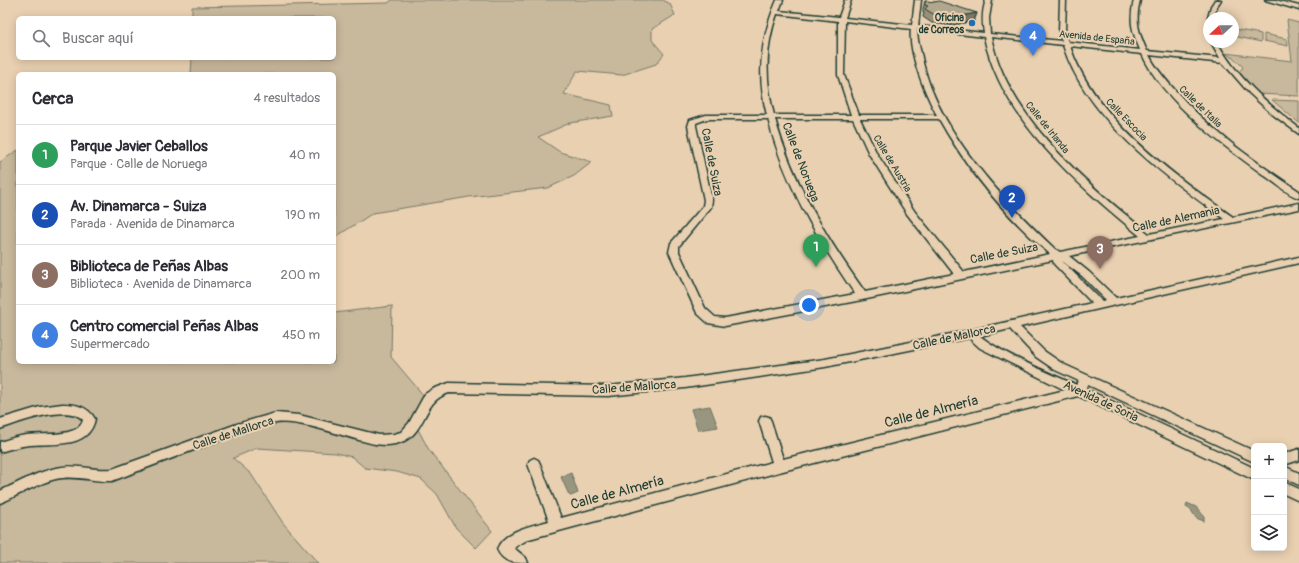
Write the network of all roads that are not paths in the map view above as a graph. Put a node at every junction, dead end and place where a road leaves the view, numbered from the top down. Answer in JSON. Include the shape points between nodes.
{"nodes":[{"id":1,"x":780,"y":0,"type":"edge"},
{"id":2,"x":848,"y":0,"type":"edge"},
{"id":3,"x":918,"y":0,"type":"edge"},
{"id":4,"x":989,"y":0,"type":"edge"},
{"id":5,"x":1063,"y":0,"type":"edge"},
{"id":6,"x":1136,"y":0,"type":"edge"},
{"id":7,"x":1218,"y":0,"type":"edge"},
{"id":8,"x":1268,"y":0,"type":"edge"},
{"id":9,"x":1299,"y":8,"type":"edge"},
{"id":10,"x":775,"y":12,"type":"junction"},
{"id":11,"x":1212,"y":12,"type":"edge"},
{"id":12,"x":842,"y":20,"type":"junction"},
{"id":13,"x":913,"y":27,"type":"junction"},
{"id":14,"x":987,"y":35,"type":"junction"},
{"id":15,"x":1064,"y":44,"type":"junction"},
{"id":16,"x":1217,"y":48,"type":"edge"},
{"id":17,"x":1144,"y":52,"type":"junction"},
{"id":18,"x":1225,"y":61,"type":"junction"},
{"id":19,"x":772,"y":116,"type":"junction"},
{"id":20,"x":855,"y":116,"type":"junction"},
{"id":21,"x":941,"y":117,"type":"junction"},
{"id":22,"x":1299,"y":132,"type":"edge"},
{"id":23,"x":1299,"y":195,"type":"edge"},
{"id":24,"x":1299,"y":206,"type":"edge"},
{"id":25,"x":1230,"y":219,"type":"junction"},
{"id":26,"x":1147,"y":237,"type":"junction"},
{"id":27,"x":1058,"y":256,"type":"junction"},
{"id":28,"x":1299,"y":260,"type":"edge"},
{"id":29,"x":961,"y":275,"type":"junction"},
{"id":30,"x":862,"y":296,"type":"junction"},
{"id":31,"x":1113,"y":301,"type":"junction"},
{"id":32,"x":1099,"y":304,"type":"junction"},
{"id":33,"x":1012,"y":325,"type":"junction"},
{"id":34,"x":971,"y":334,"type":"junction"},
{"id":35,"x":1082,"y":385,"type":"junction"},
{"id":36,"x":765,"y":421,"type":"dead end"},
{"id":37,"x":0,"y":424,"type":"edge"},
{"id":38,"x":0,"y":447,"type":"edge"},
{"id":39,"x":1299,"y":454,"type":"edge"},
{"id":40,"x":1251,"y":456,"type":"edge"},
{"id":41,"x":1287,"y":459,"type":"edge"},
{"id":42,"x":1251,"y":463,"type":"edge"},
{"id":43,"x":534,"y":464,"type":"dead end"},
{"id":44,"x":1234,"y":464,"type":"junction"},
{"id":45,"x":779,"y":466,"type":"junction"},
{"id":46,"x":1251,"y":472,"type":"edge"},
{"id":47,"x":1287,"y":473,"type":"edge"},
{"id":48,"x":1299,"y":479,"type":"edge"},
{"id":49,"x":1287,"y":489,"type":"edge"},
{"id":50,"x":1299,"y":495,"type":"edge"},
{"id":51,"x":0,"y":497,"type":"edge"},
{"id":52,"x":557,"y":524,"type":"junction"},
{"id":53,"x":521,"y":563,"type":"edge"}],
"edges":[{"from":1,"to":10,"type":"street","name":"Calle de Noruega"},
{"from":2,"to":12,"type":"street","name":"Calle de Austria"},
{"from":3,"to":13,"type":"street"},
{"from":4,"to":14,"type":"street","name":"Calle de Irlanda","via":[[986,9]]},
{"from":5,"to":15,"type":"street","name":"Calle Escocia","via":[[1060,19]]},
{"from":6,"to":17,"type":"street","name":"Calle de Italia","via":[[1135,32]]},
{"from":7,"to":11,"type":"street"},
{"from":8,"to":9,"type":"street"},
{"from":10,"to":12,"type":"street","name":"Avenida de España"},
{"from":10,"to":19,"type":"street","name":"Calle de Noruega","via":[[764,59],[764,80]]},
{"from":12,"to":13,"type":"street","name":"Avenida de España"},
{"from":12,"to":20,"type":"street","name":"Calle de Austria","via":[[841,75]]},
{"from":13,"to":14,"type":"street","name":"Avenida de España"},
{"from":13,"to":21,"type":"street","via":[[915,50],[924,84]]},
{"from":14,"to":15,"type":"street","name":"Avenida de España"},
{"from":14,"to":26,"type":"street","name":"Calle de Irlanda","via":[[1002,82],[1049,147],[1095,194]]},
{"from":15,"to":17,"type":"street","name":"Avenida de España"},
{"from":15,"to":25,"type":"street","name":"Calle Escocia","via":[[1080,78],[1103,111],[1180,182]]},
{"from":16,"to":18,"type":"street"},
{"from":17,"to":18,"type":"street","name":"Avenida de España"},
{"from":17,"to":23,"type":"street","name":"Calle de Italia","via":[[1171,92],[1209,129]]},
{"from":18,"to":22,"type":"street","via":[[1251,93]]},
{"from":19,"to":20,"type":"street","name":"Calle de Suiza"},
{"from":19,"to":30,"type":"street","name":"Calle de Noruega","via":[[778,141],[810,216],[837,262]]},
{"from":19,"to":30,"type":"street","name":"Calle de Suiza","via":[[706,117],[693,122],[708,200],[707,207],[674,245],[674,252],[701,310],[712,320],[725,322]]},
{"from":20,"to":21,"type":"street","name":"Calle de Suiza"},
{"from":20,"to":29,"type":"street","name":"Calle de Austria","via":[[873,154],[911,214]]},
{"from":21,"to":27,"type":"street","via":[[991,187]]},
{"from":24,"to":25,"type":"street","name":"Calle de Alemania"},
{"from":25,"to":26,"type":"street","name":"Calle de Alemania"},
{"from":26,"to":27,"type":"street","name":"Calle de Alemania"},
{"from":27,"to":29,"type":"street","name":"Calle de Suiza"},
{"from":27,"to":31,"type":"street","via":[[1068,260]]},
{"from":27,"to":32,"type":"street","via":[[1057,262]]},
{"from":28,"to":31,"type":"street","name":"Calle de Mallorca"},
{"from":29,"to":30,"type":"street","name":"Calle de Suiza"},
{"from":31,"to":32,"type":"street","name":"Calle de Mallorca"},
{"from":32,"to":33,"type":"street","name":"Calle de Mallorca"},
{"from":33,"to":34,"type":"street","name":"Calle de Mallorca"},
{"from":33,"to":35,"type":"street","name":"Avenida de Soria","via":[[1044,358]]},
{"from":34,"to":35,"type":"street","name":"Avenida de Soria","via":[[984,345]]},
{"from":34,"to":51,"type":"street","name":"Calle de Mallorca","via":[[825,363],[644,388],[608,391],[449,388],[427,400],[415,426],[409,434],[399,439],[379,440],[299,420],[276,418],[237,429],[112,475],[63,472]]},
{"from":35,"to":40,"type":"street","name":"Avenida de Soria"},
{"from":35,"to":44,"type":"street","name":"Avenida de Soria"},
{"from":35,"to":45,"type":"street","name":"Calle de Almería"},
{"from":36,"to":45,"type":"street"},
{"from":37,"to":38,"type":"street","via":[[61,409],[82,411],[90,422],[86,429],[73,436]]},
{"from":39,"to":41,"type":"street"},
{"from":42,"to":44,"type":"street","name":"Avenida de Soria"},
{"from":43,"to":52,"type":"street"},
{"from":44,"to":46,"type":"street","name":"Avenida de Soria"},
{"from":45,"to":52,"type":"street","name":"Calle de Almería"},
{"from":47,"to":48,"type":"street"},
{"from":49,"to":50,"type":"street"},
{"from":52,"to":53,"type":"street","name":"Calle de Almería","via":[[513,540],[504,549]]}]}
